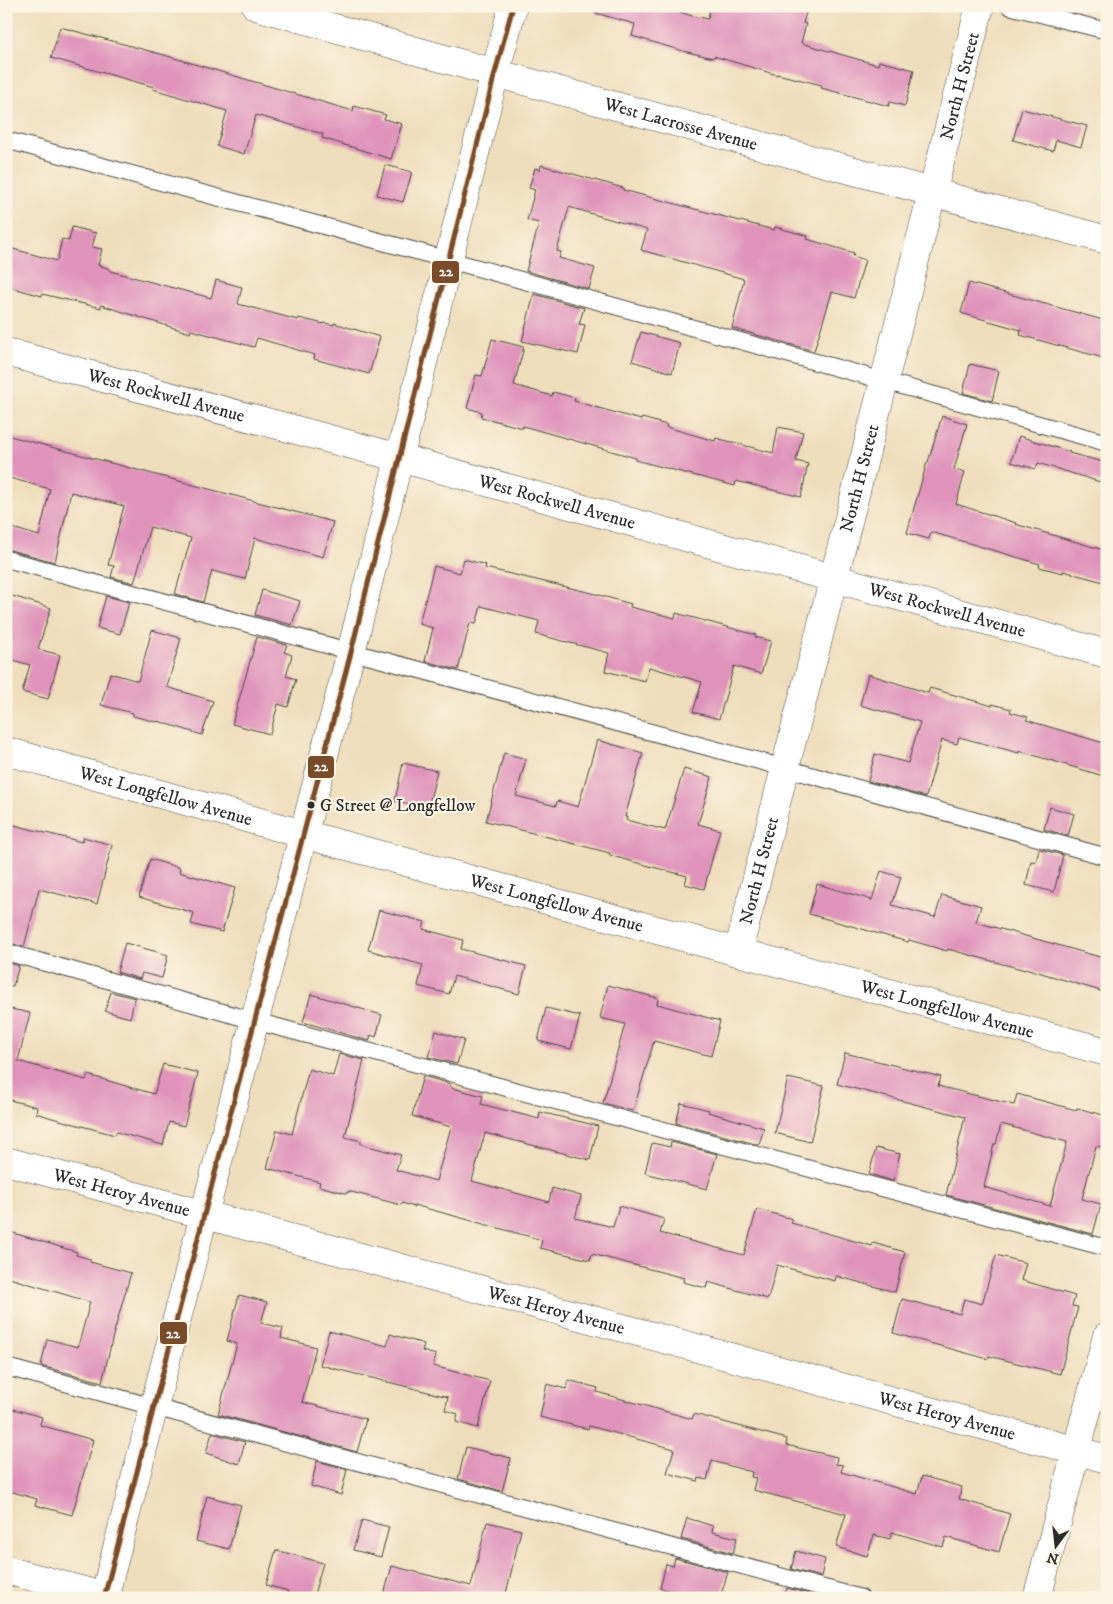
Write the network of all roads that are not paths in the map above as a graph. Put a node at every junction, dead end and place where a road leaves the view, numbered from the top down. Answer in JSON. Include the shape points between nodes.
{"nodes":[{"id":1,"x":256,"y":6,"type":"edge"},
{"id":2,"x":513,"y":6,"type":"edge"},
{"id":3,"x":980,"y":6,"type":"edge"},
{"id":4,"x":1009,"y":6,"type":"edge"},
{"id":5,"x":1107,"y":31,"type":"edge"},
{"id":6,"x":495,"y":73,"type":"junction"},
{"id":7,"x":6,"y":140,"type":"edge"},
{"id":8,"x":933,"y":193,"type":"junction"},
{"id":9,"x":1107,"y":240,"type":"edge"},
{"id":10,"x":449,"y":260,"type":"junction"},
{"id":11,"x":6,"y":352,"type":"edge"},
{"id":12,"x":885,"y":382,"type":"junction"},
{"id":13,"x":1107,"y":443,"type":"edge"},
{"id":14,"x":400,"y":458,"type":"junction"},
{"id":15,"x":6,"y":559,"type":"edge"},
{"id":16,"x":835,"y":578,"type":"junction"},
{"id":17,"x":351,"y":652,"type":"junction"},
{"id":18,"x":1107,"y":654,"type":"edge"},
{"id":19,"x":6,"y":751,"type":"edge"},
{"id":20,"x":785,"y":768,"type":"junction"},
{"id":21,"x":303,"y":834,"type":"junction"},
{"id":22,"x":1107,"y":857,"type":"edge"},
{"id":23,"x":6,"y":952,"type":"edge"},
{"id":24,"x":738,"y":952,"type":"junction"},
{"id":25,"x":255,"y":1021,"type":"junction"},
{"id":26,"x":1107,"y":1052,"type":"edge"},
{"id":27,"x":6,"y":1161,"type":"edge"},
{"id":28,"x":204,"y":1215,"type":"junction"},
{"id":29,"x":1107,"y":1248,"type":"edge"},
{"id":30,"x":1107,"y":1336,"type":"edge"},
{"id":31,"x":6,"y":1367,"type":"edge"},
{"id":32,"x":154,"y":1407,"type":"junction"},
{"id":33,"x":1077,"y":1450,"type":"junction"},
{"id":34,"x":1107,"y":1458,"type":"edge"},
{"id":35,"x":6,"y":1570,"type":"edge"},
{"id":36,"x":106,"y":1597,"type":"edge"},
{"id":37,"x":861,"y":1598,"type":"edge"},
{"id":38,"x":1037,"y":1598,"type":"edge"}],
"edges":[{"from":1,"to":6,"type":"street","name":"West Lacrosse Avenue"},
{"from":2,"to":6,"type":"street"},
{"from":3,"to":8,"type":"street","name":"North H Street"},
{"from":4,"to":5,"type":"lane"},
{"from":6,"to":8,"type":"street","name":"West Lacrosse Avenue"},
{"from":6,"to":10,"type":"street"},
{"from":7,"to":10,"type":"lane"},
{"from":8,"to":9,"type":"street","name":"West Lacrosse Avenue"},
{"from":8,"to":12,"type":"street","name":"North H Street"},
{"from":10,"to":12,"type":"lane"},
{"from":10,"to":14,"type":"street"},
{"from":11,"to":14,"type":"street","name":"West Rockwell Avenue"},
{"from":12,"to":13,"type":"lane"},
{"from":12,"to":16,"type":"street","name":"North H Street"},
{"from":14,"to":16,"type":"street","name":"West Rockwell Avenue"},
{"from":14,"to":17,"type":"street"},
{"from":15,"to":17,"type":"lane"},
{"from":16,"to":18,"type":"street","name":"West Rockwell Avenue"},
{"from":16,"to":20,"type":"street","name":"North H Street"},
{"from":17,"to":20,"type":"lane"},
{"from":17,"to":21,"type":"street"},
{"from":19,"to":21,"type":"street","name":"West Longfellow Avenue"},
{"from":20,"to":22,"type":"lane"},
{"from":20,"to":24,"type":"street","name":"North H Street"},
{"from":21,"to":24,"type":"street","name":"West Longfellow Avenue"},
{"from":21,"to":25,"type":"street"},
{"from":23,"to":25,"type":"lane"},
{"from":24,"to":26,"type":"street","name":"West Longfellow Avenue"},
{"from":25,"to":28,"type":"street"},
{"from":25,"to":29,"type":"lane"},
{"from":27,"to":28,"type":"street","name":"West Heroy Avenue"},
{"from":28,"to":32,"type":"street"},
{"from":28,"to":33,"type":"street","name":"West Heroy Avenue"},
{"from":30,"to":33,"type":"street"},
{"from":31,"to":32,"type":"lane"},
{"from":32,"to":36,"type":"street"},
{"from":32,"to":37,"type":"lane"},
{"from":33,"to":34,"type":"street","name":"West Heroy Avenue"},
{"from":33,"to":38,"type":"street"},
{"from":35,"to":36,"type":"street"}]}
